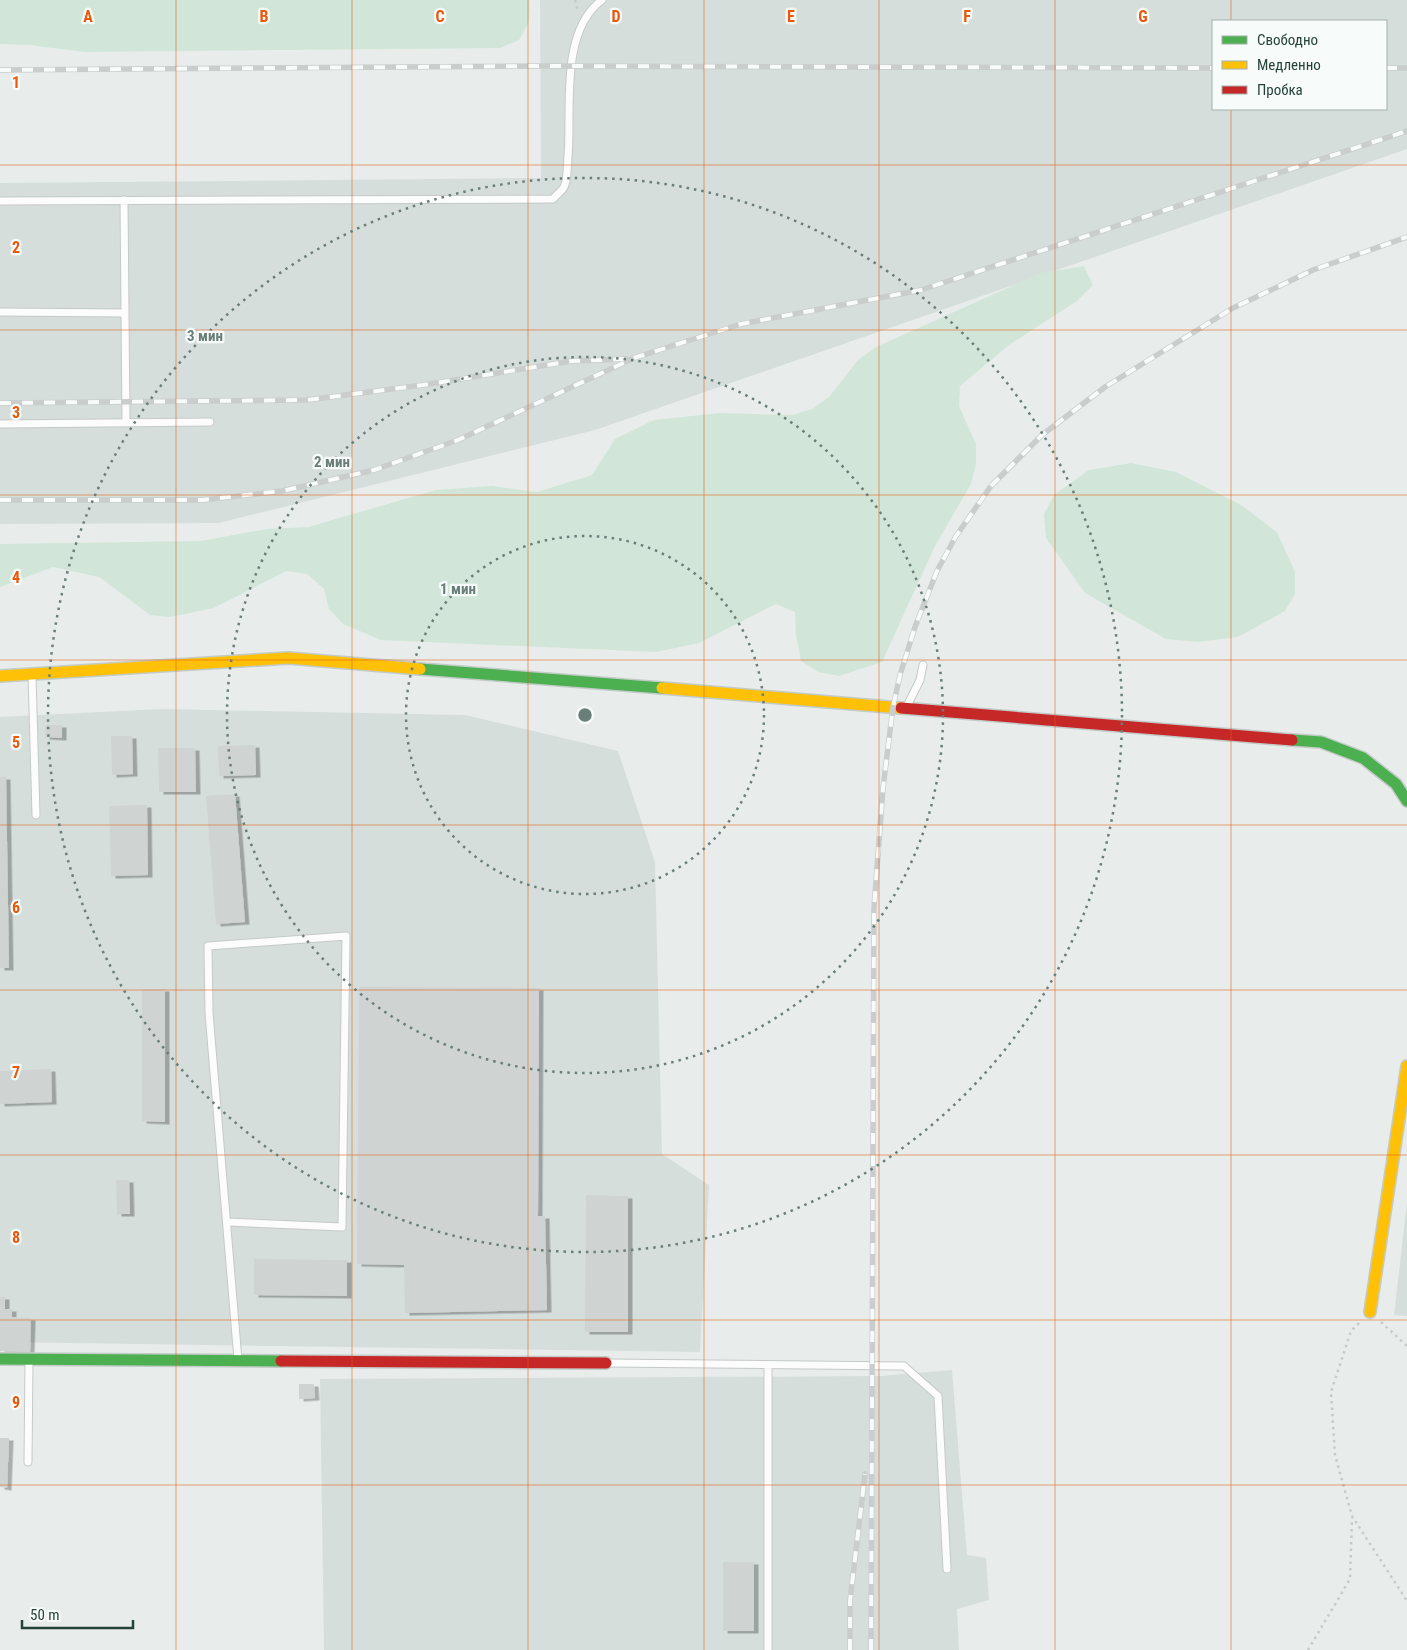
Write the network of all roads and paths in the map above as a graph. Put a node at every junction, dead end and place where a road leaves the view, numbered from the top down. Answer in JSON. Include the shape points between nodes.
{"nodes":[{"id":1,"x":602,"y":0,"type":"edge"},
{"id":2,"x":124,"y":200,"type":"junction"},
{"id":3,"x":0,"y":201,"type":"edge"},
{"id":4,"x":0,"y":312,"type":"edge"},
{"id":5,"x":125,"y":312,"type":"junction"},
{"id":6,"x":126,"y":422,"type":"junction"},
{"id":7,"x":210,"y":422,"type":"dead end"},
{"id":8,"x":0,"y":424,"type":"edge"},
{"id":9,"x":923,"y":665,"type":"dead end"},
{"id":10,"x":32,"y":674,"type":"junction"},
{"id":11,"x":0,"y":676,"type":"edge"},
{"id":12,"x":906,"y":708,"type":"junction"},
{"id":13,"x":1407,"y":801,"type":"edge"},
{"id":14,"x":36,"y":815,"type":"dead end"},
{"id":15,"x":1407,"y":1066,"type":"edge"},
{"id":16,"x":227,"y":1222,"type":"junction"},
{"id":17,"x":1370,"y":1312,"type":"junction"},
{"id":18,"x":1407,"y":1346,"type":"edge"},
{"id":19,"x":0,"y":1359,"type":"edge"},
{"id":20,"x":29,"y":1360,"type":"junction"},
{"id":21,"x":238,"y":1361,"type":"junction"},
{"id":22,"x":606,"y":1363,"type":"joint"},
{"id":23,"x":768,"y":1365,"type":"junction"},
{"id":24,"x":28,"y":1462,"type":"dead end"},
{"id":25,"x":1352,"y":1516,"type":"junction"},
{"id":26,"x":946,"y":1569,"type":"dead end"},
{"id":27,"x":1407,"y":1601,"type":"edge"},
{"id":28,"x":768,"y":1650,"type":"edge"},
{"id":29,"x":1308,"y":1650,"type":"edge"}],
"edges":[{"from":1,"to":2,"type":"lane","via":[[582,25],[570,66],[567,170],[564,188],[553,199]]},
{"from":2,"to":3,"type":"lane"},
{"from":2,"to":5,"type":"lane"},
{"from":4,"to":5,"type":"lane"},
{"from":5,"to":6,"type":"lane"},
{"from":6,"to":7,"type":"lane"},
{"from":6,"to":8,"type":"lane"},
{"from":9,"to":12,"type":"lane","via":[[920,680]]},
{"from":10,"to":11,"type":"street"},
{"from":10,"to":12,"type":"street","via":[[288,658]]},
{"from":10,"to":14,"type":"lane"},
{"from":12,"to":13,"type":"street","via":[[1322,742],[1363,758],[1396,784]]},
{"from":15,"to":17,"type":"street"},
{"from":16,"to":16,"type":"lane","via":[[209,1013],[208,946],[346,936],[342,1228]]},
{"from":16,"to":21,"type":"lane"},
{"from":17,"to":18,"type":"path"},
{"from":17,"to":25,"type":"path","via":[[1351,1331],[1331,1392],[1335,1454]]},
{"from":19,"to":20,"type":"street"},
{"from":20,"to":21,"type":"street"},
{"from":20,"to":24,"type":"lane"},
{"from":21,"to":22,"type":"street"},
{"from":22,"to":23,"type":"lane"},
{"from":23,"to":26,"type":"lane","via":[[904,1366],[938,1396]]},
{"from":23,"to":28,"type":"lane"},
{"from":25,"to":27,"type":"path"},
{"from":25,"to":29,"type":"path","via":[[1350,1579]]}]}
